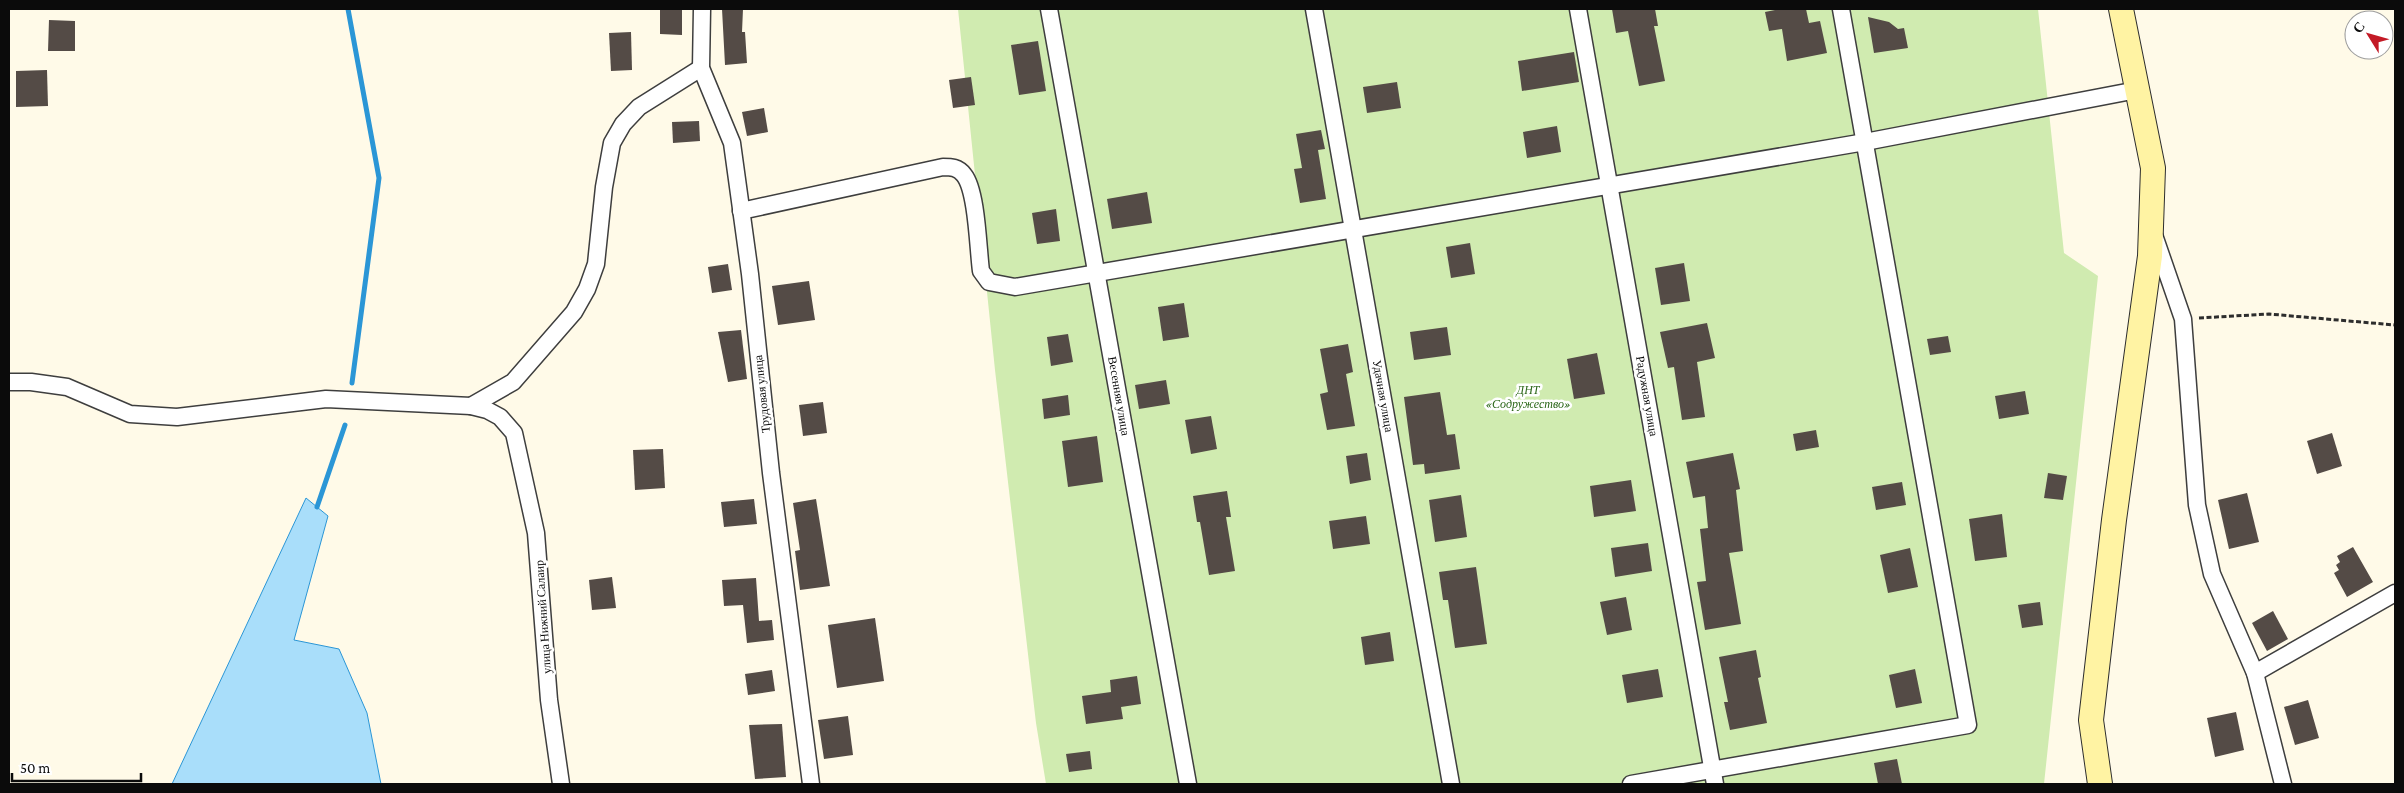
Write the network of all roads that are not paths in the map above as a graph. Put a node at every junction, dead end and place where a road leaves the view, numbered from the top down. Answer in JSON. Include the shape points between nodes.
{"nodes":[{"id":1,"x":702,"y":9,"type":"edge"},
{"id":2,"x":1049,"y":9,"type":"edge"},
{"id":3,"x":1314,"y":9,"type":"edge"},
{"id":4,"x":1578,"y":9,"type":"edge"},
{"id":5,"x":1841,"y":9,"type":"edge"},
{"id":6,"x":2121,"y":9,"type":"edge"},
{"id":7,"x":701,"y":68,"type":"junction"},
{"id":8,"x":2138,"y":90,"type":"junction"},
{"id":9,"x":1865,"y":142,"type":"junction"},
{"id":10,"x":1610,"y":186,"type":"junction"},
{"id":11,"x":741,"y":211,"type":"junction"},
{"id":12,"x":2151,"y":226,"type":"junction"},
{"id":13,"x":1354,"y":230,"type":"junction"},
{"id":14,"x":1098,"y":273,"type":"junction"},
{"id":15,"x":9,"y":382,"type":"edge"},
{"id":16,"x":471,"y":406,"type":"junction"},
{"id":17,"x":2395,"y":593,"type":"edge"},
{"id":18,"x":2254,"y":673,"type":"junction"},
{"id":19,"x":1714,"y":778,"type":"edge"},
{"id":20,"x":561,"y":784,"type":"edge"},
{"id":21,"x":811,"y":784,"type":"edge"},
{"id":22,"x":1188,"y":784,"type":"edge"},
{"id":23,"x":1452,"y":784,"type":"edge"},
{"id":24,"x":1631,"y":784,"type":"edge"},
{"id":25,"x":2100,"y":784,"type":"edge"},
{"id":26,"x":2283,"y":784,"type":"edge"}],
"edges":[{"from":1,"to":7,"type":"street","name":"Трудовая улица"},
{"from":2,"to":14,"type":"street","name":"Весенняя улица"},
{"from":3,"to":13,"type":"street","name":"Удачная улица"},
{"from":4,"to":10,"type":"street","name":"Радужная улица"},
{"from":5,"to":9,"type":"street"},
{"from":6,"to":8,"type":"street"},
{"from":7,"to":11,"type":"street","name":"Трудовая улица","via":[[732,143]]},
{"from":7,"to":16,"type":"street","via":[[639,107],[623,124],[612,143],[596,264],[587,290],[574,312],[513,382]]},
{"from":8,"to":9,"type":"street"},
{"from":8,"to":12,"type":"street","via":[[2153,168]]},
{"from":9,"to":10,"type":"street"},
{"from":9,"to":19,"type":"street","via":[[1968,725]]},
{"from":10,"to":13,"type":"street"},
{"from":10,"to":19,"type":"street","name":"Радужная улица"},
{"from":11,"to":14,"type":"street","via":[[943,167],[955,168],[964,174],[971,189],[981,271],[989,282],[1015,287]]},
{"from":11,"to":21,"type":"street","name":"Трудовая улица","via":[[770,472]]},
{"from":12,"to":18,"type":"street","via":[[2184,319],[2197,506],[2212,574]]},
{"from":12,"to":25,"type":"street","via":[[2150,256],[2091,720]]},
{"from":13,"to":14,"type":"street"},
{"from":13,"to":23,"type":"street","name":"Удачная улица"},
{"from":14,"to":22,"type":"street","name":"Весенняя улица"},
{"from":15,"to":16,"type":"street","name":"улица Нижний Салаир","via":[[67,387],[130,414],[177,417],[326,399]]},
{"from":16,"to":20,"type":"street","name":"улица Нижний Салаир","via":[[500,417],[514,433],[536,533],[549,700]]},
{"from":17,"to":18,"type":"street"},
{"from":18,"to":26,"type":"street"},
{"from":19,"to":24,"type":"street"}]}
